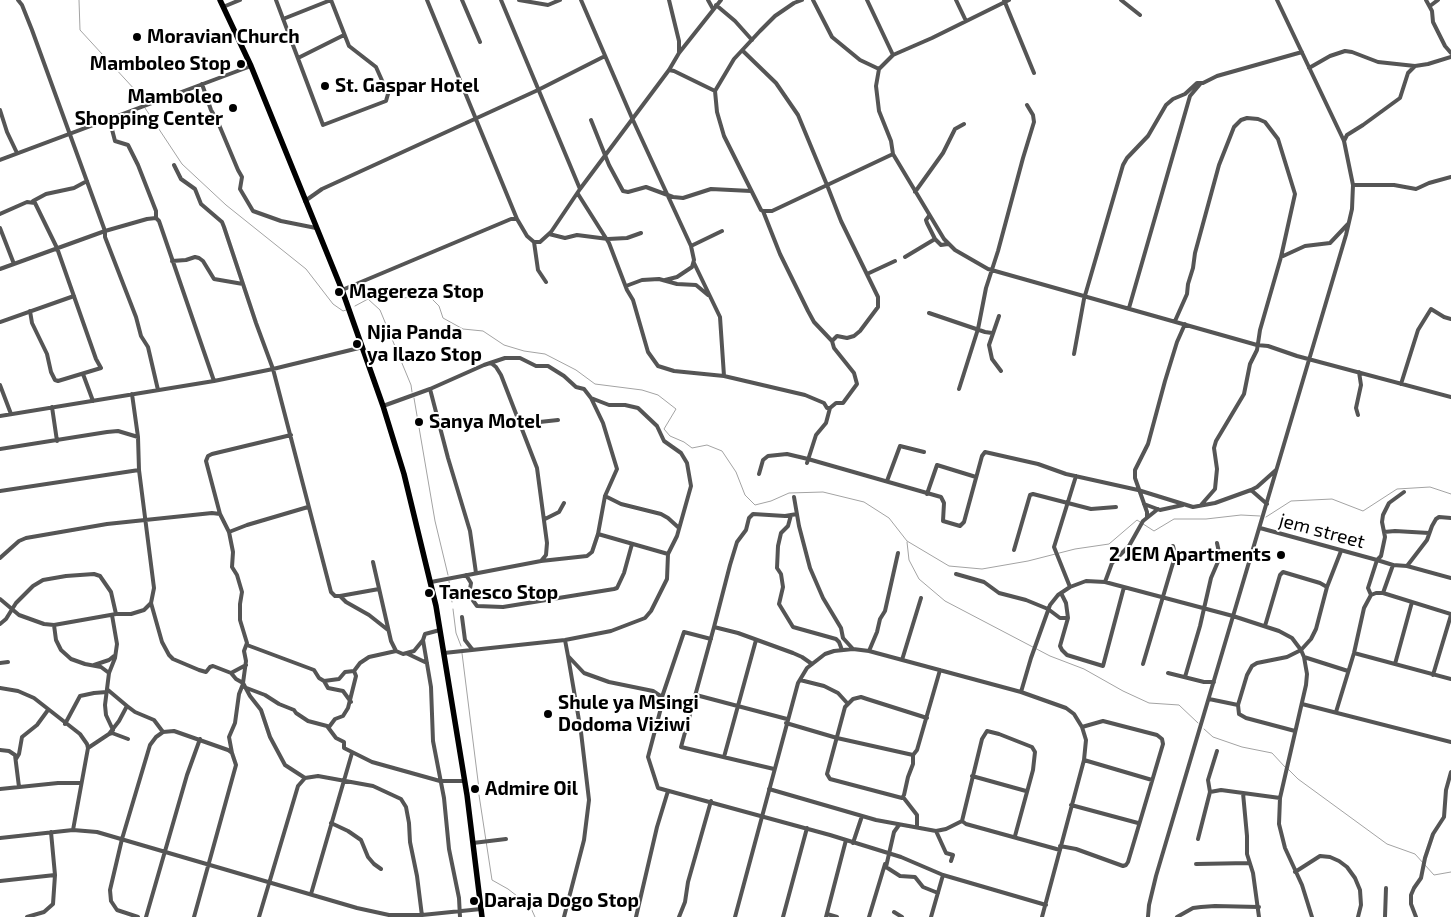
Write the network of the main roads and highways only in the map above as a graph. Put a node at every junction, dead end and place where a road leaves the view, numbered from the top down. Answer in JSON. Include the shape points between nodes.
{"nodes":[{"id":1,"x":220,"y":0,"type":"edge"},
{"id":2,"x":482,"y":917,"type":"edge"}],
"edges":[{"from":1,"to":2,"type":"highway","via":[[251,66],[342,290],[410,494],[444,653],[476,842]]}]}
